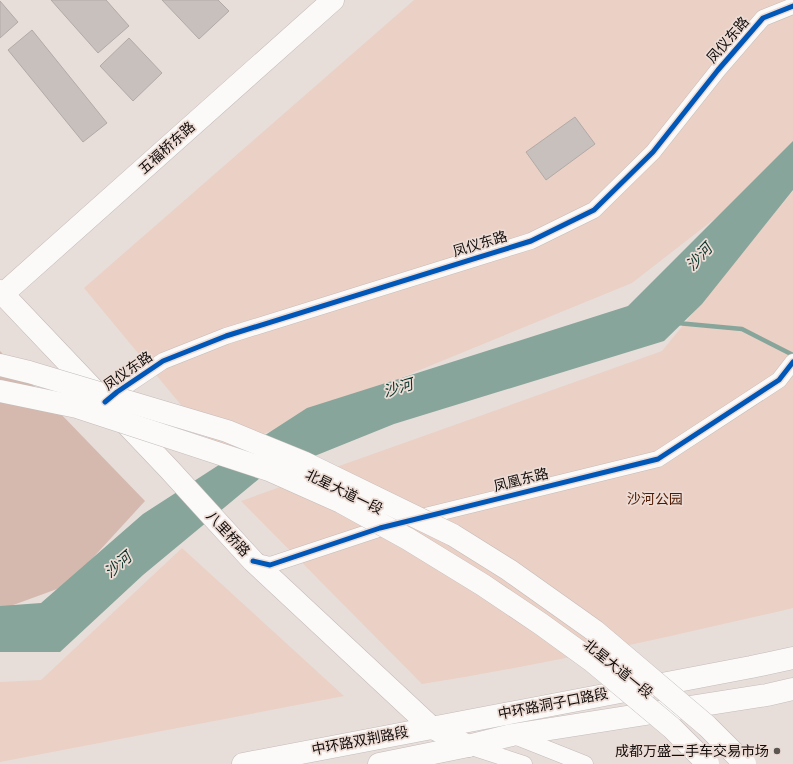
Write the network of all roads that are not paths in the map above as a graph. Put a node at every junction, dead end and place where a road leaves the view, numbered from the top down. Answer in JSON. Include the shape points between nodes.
{"nodes":[{"id":1,"x":333,"y":0,"type":"edge"},
{"id":2,"x":793,"y":6,"type":"edge"},
{"id":3,"x":1,"y":294,"type":"edge"},
{"id":4,"x":793,"y":362,"type":"edge"},
{"id":5,"x":0,"y":365,"type":"edge"},
{"id":6,"x":0,"y":391,"type":"edge"},
{"id":7,"x":105,"y":402,"type":"junction"},
{"id":8,"x":253,"y":561,"type":"junction"},
{"id":9,"x":793,"y":658,"type":"edge"},
{"id":10,"x":793,"y":689,"type":"edge"},
{"id":11,"x":431,"y":727,"type":"junction"},
{"id":12,"x":512,"y":736,"type":"junction"},
{"id":13,"x":468,"y":746,"type":"junction"},
{"id":14,"x":243,"y":764,"type":"edge"},
{"id":15,"x":379,"y":764,"type":"edge"},
{"id":16,"x":524,"y":764,"type":"edge"},
{"id":17,"x":585,"y":764,"type":"edge"},
{"id":18,"x":708,"y":764,"type":"edge"},
{"id":19,"x":745,"y":764,"type":"edge"}],
"edges":[{"from":1,"to":3,"type":"main road","name":"五福桥东路"},
{"from":2,"to":7,"type":"street","name":"凤仪东路","via":[[763,18],[653,152],[594,210],[531,241],[233,334],[163,361]]},
{"from":3,"to":7,"type":"main road","name":"八里桥路"},
{"from":4,"to":8,"type":"street","name":"凤凰东路","via":[[779,380],[658,459],[380,528],[270,565]]},
{"from":5,"to":19,"type":"main road","name":"北星大道一段","bridge":true,"via":[[227,431],[305,462],[453,535],[509,570],[595,631],[707,726]]},
{"from":6,"to":18,"type":"main road","name":"北星大道一段","bridge":true,"via":[[77,407],[269,470],[341,502],[408,539],[541,624],[592,661],[672,728]]},
{"from":7,"to":8,"type":"main road","name":"八里桥路"},
{"from":8,"to":11,"type":"main road","name":"八里桥路"},
{"from":9,"to":11,"type":"main road","name":"中环路洞子口路段"},
{"from":10,"to":12,"type":"main road","name":"中环路洞子口路段"},
{"from":11,"to":13,"type":"main road","name":"八里桥路"},
{"from":11,"to":14,"type":"main road","name":"中环路双荆路段"},
{"from":12,"to":13,"type":"main road","name":"中环路双荆路段"},
{"from":12,"to":17,"type":"street"},
{"from":13,"to":15,"type":"main road","name":"中环路双荆路段"},
{"from":13,"to":16,"type":"street","name":"八里桥路"}]}
